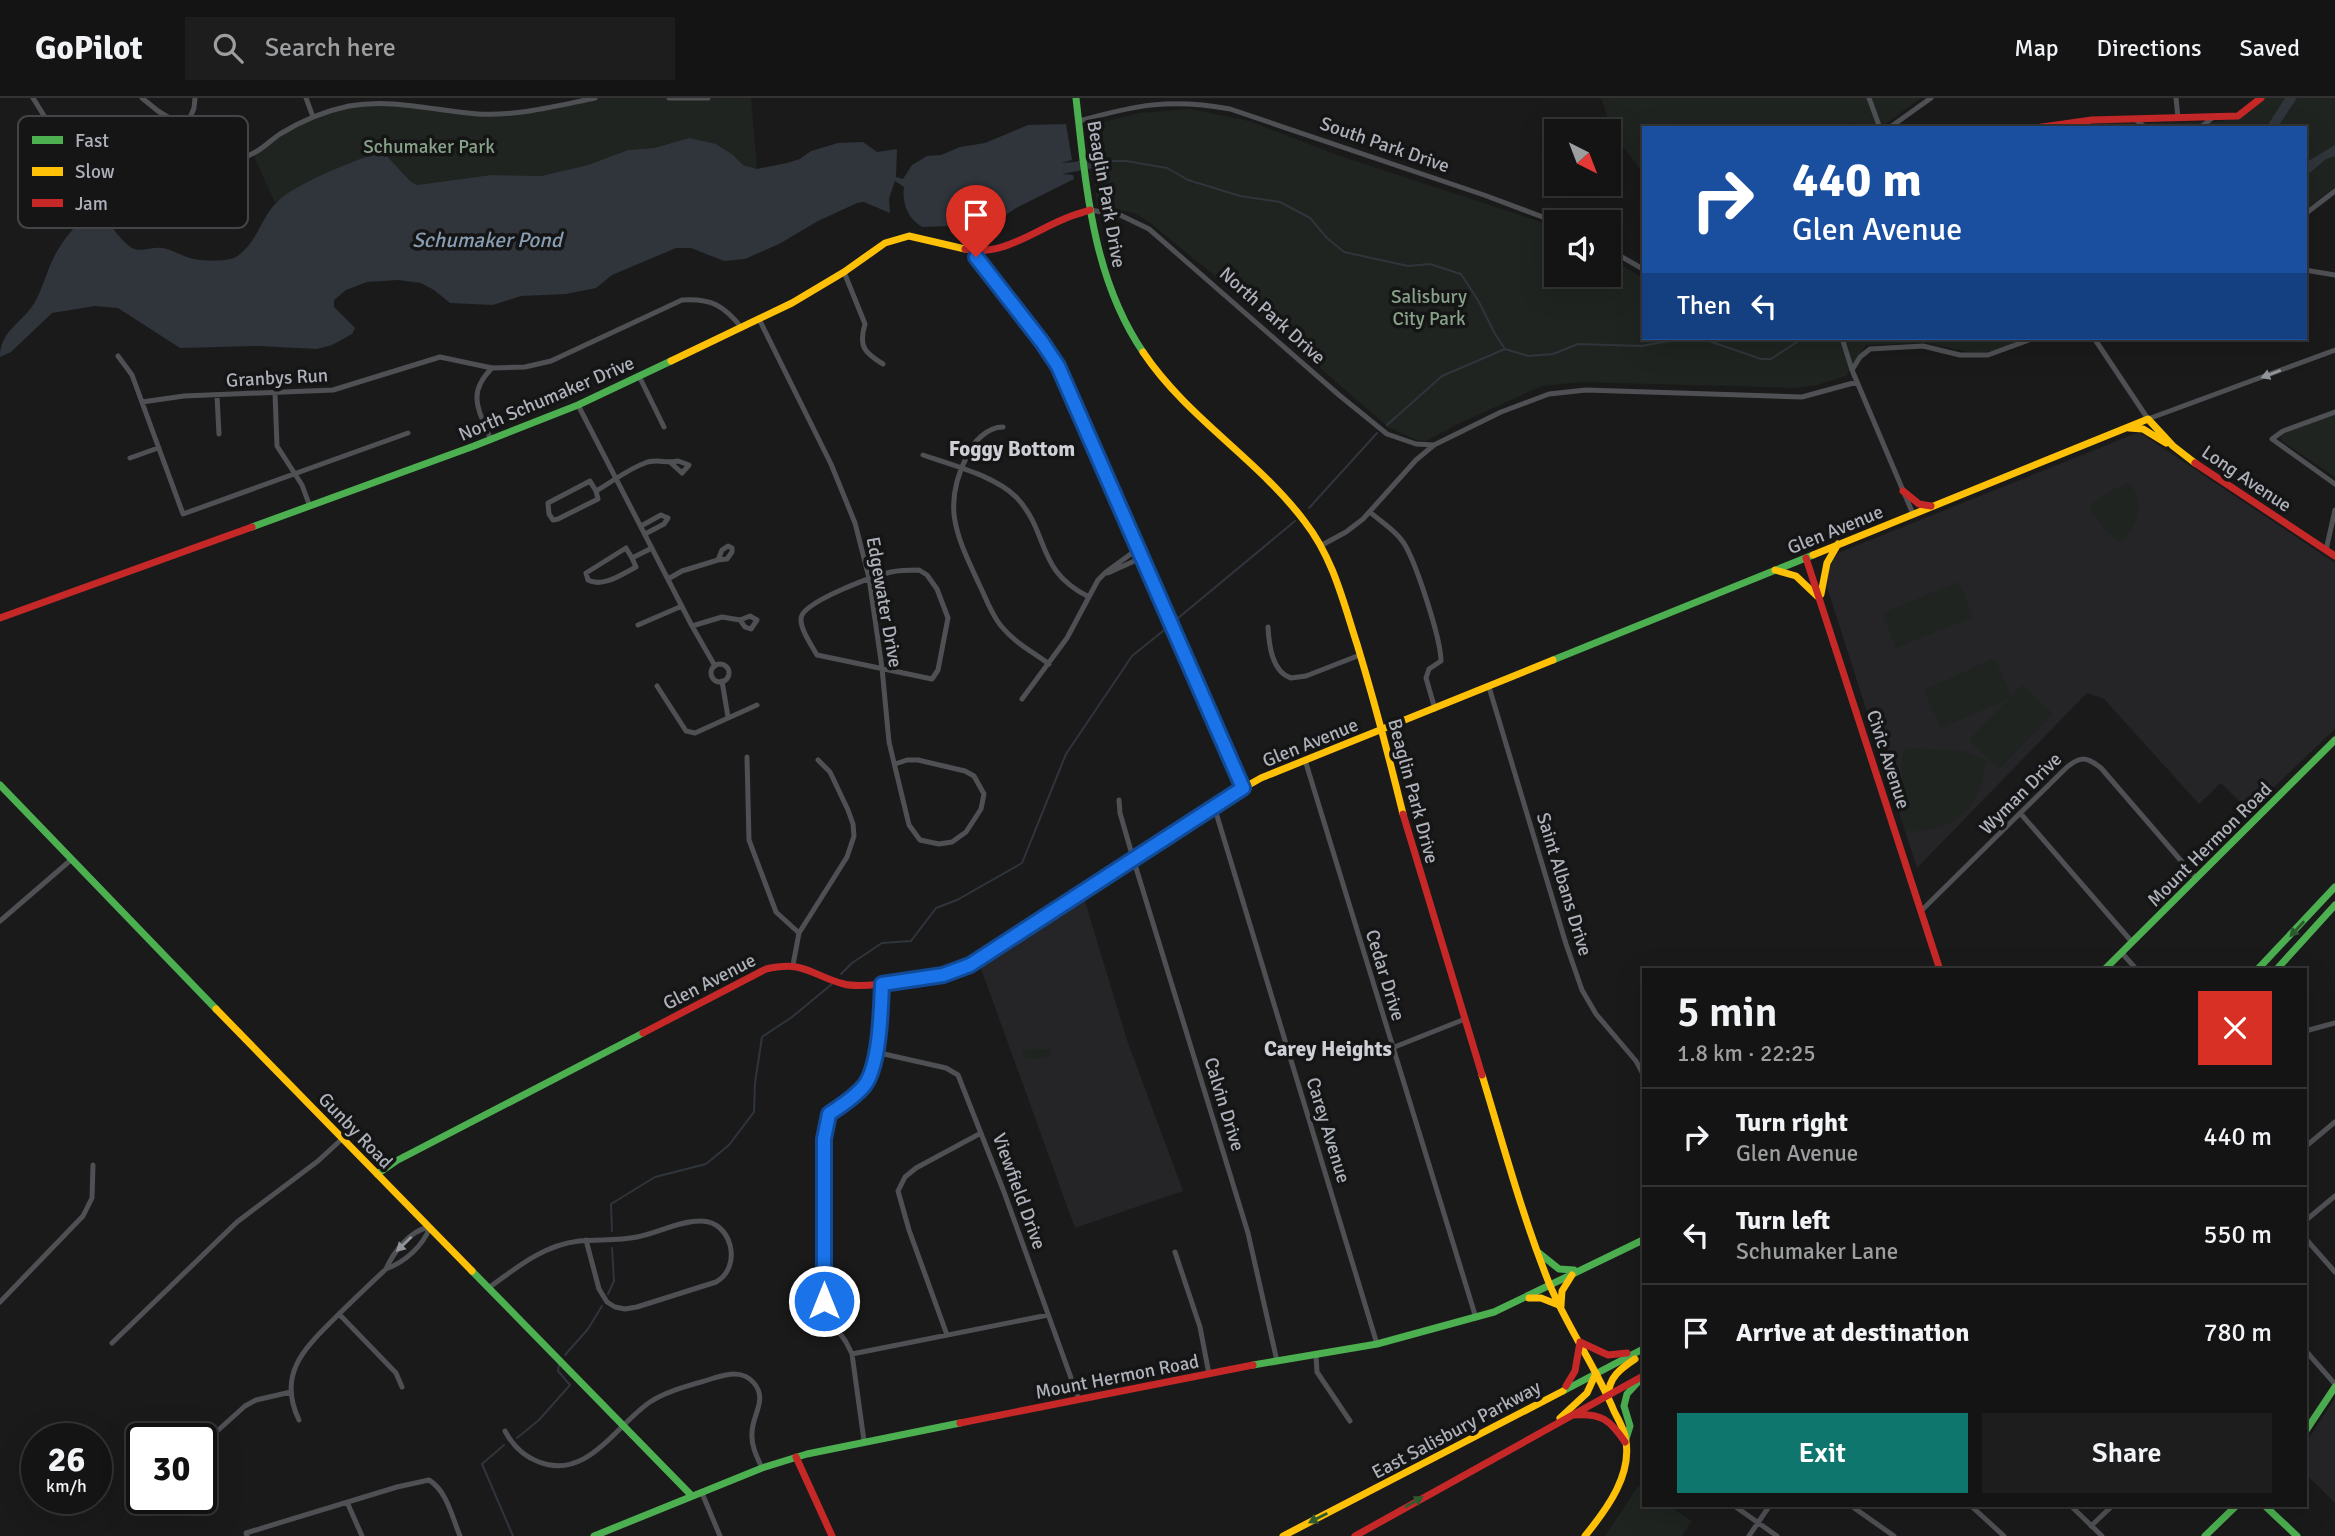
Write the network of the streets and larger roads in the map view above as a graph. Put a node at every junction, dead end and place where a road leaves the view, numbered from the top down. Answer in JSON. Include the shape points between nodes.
{"nodes":[{"id":1,"x":33,"y":98,"type":"edge"},
{"id":2,"x":142,"y":98,"type":"edge"},
{"id":3,"x":195,"y":98,"type":"edge"},
{"id":4,"x":306,"y":98,"type":"edge"},
{"id":5,"x":419,"y":98,"type":"edge"},
{"id":6,"x":595,"y":98,"type":"edge"},
{"id":7,"x":669,"y":98,"type":"edge"},
{"id":8,"x":708,"y":98,"type":"edge"},
{"id":9,"x":1076,"y":98,"type":"edge"},
{"id":10,"x":1870,"y":98,"type":"edge"},
{"id":11,"x":1931,"y":98,"type":"edge"},
{"id":12,"x":2176,"y":98,"type":"edge"},
{"id":13,"x":2262,"y":98,"type":"edge"},
{"id":14,"x":418,"y":106,"type":"junction"},
{"id":15,"x":44,"y":116,"type":"edge"},
{"id":16,"x":166,"y":116,"type":"edge"},
{"id":17,"x":191,"y":116,"type":"edge"},
{"id":18,"x":313,"y":117,"type":"junction"},
{"id":19,"x":2178,"y":118,"type":"junction"},
{"id":20,"x":2212,"y":118,"type":"junction"},
{"id":21,"x":2136,"y":120,"type":"junction"},
{"id":22,"x":1079,"y":121,"type":"junction"},
{"id":23,"x":1879,"y":126,"type":"edge"},
{"id":24,"x":1892,"y":126,"type":"edge"},
{"id":25,"x":2049,"y":126,"type":"edge"},
{"id":26,"x":2144,"y":126,"type":"edge"},
{"id":27,"x":2202,"y":126,"type":"edge"},
{"id":28,"x":248,"y":155,"type":"edge"},
{"id":29,"x":2335,"y":191,"type":"edge"},
{"id":30,"x":1090,"y":210,"type":"junction"},
{"id":31,"x":2307,"y":212,"type":"edge"},
{"id":32,"x":1544,"y":218,"type":"edge"},
{"id":33,"x":976,"y":250,"type":"junction"},
{"id":34,"x":1621,"y":257,"type":"edge"},
{"id":35,"x":1642,"y":269,"type":"edge"},
{"id":36,"x":2307,"y":270,"type":"edge"},
{"id":37,"x":844,"y":272,"type":"junction"},
{"id":38,"x":2335,"y":275,"type":"edge"},
{"id":39,"x":759,"y":319,"type":"junction"},
{"id":40,"x":742,"y":328,"type":"junction"},
{"id":41,"x":1843,"y":340,"type":"edge"},
{"id":42,"x":2029,"y":340,"type":"edge"},
{"id":43,"x":2095,"y":340,"type":"edge"},
{"id":44,"x":2335,"y":350,"type":"edge"},
{"id":45,"x":118,"y":356,"type":"dead end"},
{"id":46,"x":883,"y":364,"type":"dead end"},
{"id":47,"x":492,"y":368,"type":"junction"},
{"id":48,"x":1852,"y":370,"type":"junction"},
{"id":49,"x":639,"y":376,"type":"junction"},
{"id":50,"x":1857,"y":382,"type":"junction"},
{"id":51,"x":275,"y":393,"type":"junction"},
{"id":52,"x":217,"y":396,"type":"junction"},
{"id":53,"x":142,"y":402,"type":"junction"},
{"id":54,"x":578,"y":405,"type":"junction"},
{"id":55,"x":2335,"y":412,"type":"edge"},
{"id":56,"x":2148,"y":419,"type":"junction"},
{"id":57,"x":664,"y":427,"type":"dead end"},
{"id":58,"x":1003,"y":427,"type":"dead end"},
{"id":59,"x":2127,"y":428,"type":"junction"},
{"id":60,"x":408,"y":433,"type":"dead end"},
{"id":61,"x":219,"y":434,"type":"dead end"},
{"id":62,"x":491,"y":440,"type":"junction"},
{"id":63,"x":1434,"y":445,"type":"junction"},
{"id":64,"x":2173,"y":446,"type":"junction"},
{"id":65,"x":158,"y":448,"type":"junction"},
{"id":66,"x":923,"y":455,"type":"dead end"},
{"id":67,"x":130,"y":458,"type":"dead end"},
{"id":68,"x":671,"y":463,"type":"dead end"},
{"id":69,"x":962,"y":469,"type":"junction"},
{"id":70,"x":294,"y":474,"type":"junction"},
{"id":71,"x":617,"y":480,"type":"junction"},
{"id":72,"x":2335,"y":484,"type":"edge"},
{"id":73,"x":596,"y":491,"type":"junction"},
{"id":74,"x":1903,"y":491,"type":"junction"},
{"id":75,"x":309,"y":504,"type":"junction"},
{"id":76,"x":1935,"y":506,"type":"junction"},
{"id":77,"x":2335,"y":510,"type":"edge"},
{"id":78,"x":1370,"y":513,"type":"junction"},
{"id":79,"x":1913,"y":514,"type":"junction"},
{"id":80,"x":641,"y":526,"type":"junction"},
{"id":81,"x":645,"y":534,"type":"junction"},
{"id":82,"x":1838,"y":544,"type":"junction"},
{"id":83,"x":1322,"y":545,"type":"junction"},
{"id":84,"x":652,"y":548,"type":"junction"},
{"id":85,"x":1139,"y":548,"type":"junction"},
{"id":86,"x":2326,"y":550,"type":"junction"},
{"id":87,"x":2335,"y":556,"type":"edge"},
{"id":88,"x":1143,"y":557,"type":"junction"},
{"id":89,"x":632,"y":558,"type":"junction"},
{"id":90,"x":1806,"y":558,"type":"junction"},
{"id":91,"x":718,"y":560,"type":"dead end"},
{"id":92,"x":1774,"y":570,"type":"junction"},
{"id":93,"x":1102,"y":576,"type":"junction"},
{"id":94,"x":869,"y":578,"type":"junction"},
{"id":95,"x":668,"y":579,"type":"junction"},
{"id":96,"x":1089,"y":597,"type":"junction"},
{"id":97,"x":1820,"y":598,"type":"junction"},
{"id":98,"x":682,"y":606,"type":"junction"},
{"id":99,"x":0,"y":618,"type":"edge"},
{"id":100,"x":740,"y":620,"type":"dead end"},
{"id":101,"x":638,"y":625,"type":"dead end"},
{"id":102,"x":692,"y":626,"type":"junction"},
{"id":103,"x":1268,"y":628,"type":"dead end"},
{"id":104,"x":1360,"y":655,"type":"junction"},
{"id":105,"x":1049,"y":664,"type":"junction"},
{"id":106,"x":715,"y":666,"type":"junction"},
{"id":107,"x":882,"y":668,"type":"junction"},
{"id":108,"x":722,"y":681,"type":"junction"},
{"id":109,"x":657,"y":686,"type":"dead end"},
{"id":110,"x":1489,"y":687,"type":"junction"},
{"id":111,"x":1022,"y":699,"type":"dead end"},
{"id":112,"x":757,"y":705,"type":"dead end"},
{"id":113,"x":1435,"y":709,"type":"junction"},
{"id":114,"x":729,"y":717,"type":"junction"},
{"id":115,"x":1382,"y":730,"type":"junction"},
{"id":116,"x":2335,"y":740,"type":"edge"},
{"id":117,"x":747,"y":757,"type":"dead end"},
{"id":118,"x":818,"y":760,"type":"dead end"},
{"id":119,"x":1305,"y":761,"type":"junction"},
{"id":120,"x":895,"y":764,"type":"junction"},
{"id":121,"x":0,"y":785,"type":"edge"},
{"id":122,"x":1243,"y":788,"type":"junction"},
{"id":123,"x":1119,"y":800,"type":"dead end"},
{"id":124,"x":1214,"y":806,"type":"junction"},
{"id":125,"x":2021,"y":814,"type":"junction"},
{"id":126,"x":1133,"y":858,"type":"junction"},
{"id":127,"x":72,"y":859,"type":"junction"},
{"id":128,"x":2196,"y":878,"type":"junction"},
{"id":129,"x":2335,"y":887,"type":"edge"},
{"id":130,"x":2335,"y":905,"type":"edge"},
{"id":131,"x":1921,"y":911,"type":"junction"},
{"id":132,"x":0,"y":921,"type":"edge"},
{"id":133,"x":799,"y":933,"type":"junction"},
{"id":134,"x":2132,"y":942,"type":"junction"},
{"id":135,"x":2122,"y":952,"type":"junction"},
{"id":136,"x":793,"y":965,"type":"junction"},
{"id":137,"x":1939,"y":968,"type":"edge"},
{"id":138,"x":2106,"y":968,"type":"edge"},
{"id":139,"x":2135,"y":968,"type":"edge"},
{"id":140,"x":2259,"y":968,"type":"edge"},
{"id":141,"x":2278,"y":968,"type":"edge"},
{"id":142,"x":882,"y":984,"type":"junction"},
{"id":143,"x":1465,"y":1019,"type":"junction"},
{"id":144,"x":2335,"y":1023,"type":"edge"},
{"id":145,"x":2309,"y":1030,"type":"dead end"},
{"id":146,"x":1392,"y":1048,"type":"junction"},
{"id":147,"x":875,"y":1052,"type":"junction"},
{"id":148,"x":1642,"y":1072,"type":"edge"},
{"id":149,"x":2335,"y":1122,"type":"edge"},
{"id":150,"x":981,"y":1133,"type":"junction"},
{"id":151,"x":343,"y":1138,"type":"junction"},
{"id":152,"x":2307,"y":1145,"type":"edge"},
{"id":153,"x":93,"y":1166,"type":"dead end"},
{"id":154,"x":377,"y":1174,"type":"junction"},
{"id":155,"x":2335,"y":1196,"type":"edge"},
{"id":156,"x":2307,"y":1220,"type":"edge"},
{"id":157,"x":430,"y":1227,"type":"junction"},
{"id":158,"x":586,"y":1240,"type":"junction"},
{"id":159,"x":1642,"y":1240,"type":"edge"},
{"id":160,"x":2307,"y":1240,"type":"edge"},
{"id":161,"x":1537,"y":1251,"type":"junction"},
{"id":162,"x":1175,"y":1252,"type":"dead end"},
{"id":163,"x":1601,"y":1260,"type":"junction"},
{"id":164,"x":386,"y":1269,"type":"junction"},
{"id":165,"x":2335,"y":1272,"type":"edge"},
{"id":166,"x":1574,"y":1273,"type":"junction"},
{"id":167,"x":1550,"y":1285,"type":"junction"},
{"id":168,"x":489,"y":1287,"type":"junction"},
{"id":169,"x":0,"y":1302,"type":"edge"},
{"id":170,"x":1516,"y":1302,"type":"junction"},
{"id":171,"x":1561,"y":1306,"type":"junction"},
{"id":172,"x":339,"y":1314,"type":"junction"},
{"id":173,"x":1048,"y":1315,"type":"junction"},
{"id":174,"x":1476,"y":1318,"type":"junction"},
{"id":175,"x":947,"y":1335,"type":"junction"},
{"id":176,"x":1580,"y":1342,"type":"junction"},
{"id":177,"x":112,"y":1343,"type":"dead end"},
{"id":178,"x":1377,"y":1344,"type":"junction"},
{"id":179,"x":1642,"y":1349,"type":"edge"},
{"id":180,"x":1642,"y":1350,"type":"edge"},
{"id":181,"x":1642,"y":1350,"type":"edge"},
{"id":182,"x":2307,"y":1352,"type":"edge"},
{"id":183,"x":852,"y":1354,"type":"junction"},
{"id":184,"x":1316,"y":1356,"type":"junction"},
{"id":185,"x":1276,"y":1362,"type":"junction"},
{"id":186,"x":1596,"y":1373,"type":"junction"},
{"id":187,"x":1209,"y":1374,"type":"junction"},
{"id":188,"x":1642,"y":1377,"type":"edge"},
{"id":189,"x":1642,"y":1377,"type":"edge"},
{"id":190,"x":2335,"y":1385,"type":"edge"},
{"id":191,"x":402,"y":1387,"type":"dead end"},
{"id":192,"x":291,"y":1392,"type":"junction"},
{"id":193,"x":1608,"y":1396,"type":"junction"},
{"id":194,"x":1080,"y":1401,"type":"junction"},
{"id":195,"x":1530,"y":1407,"type":"junction"},
{"id":196,"x":1569,"y":1416,"type":"junction"},
{"id":197,"x":299,"y":1420,"type":"dead end"},
{"id":198,"x":1350,"y":1422,"type":"dead end"},
{"id":199,"x":623,"y":1427,"type":"junction"},
{"id":200,"x":1547,"y":1429,"type":"junction"},
{"id":201,"x":2307,"y":1429,"type":"edge"},
{"id":202,"x":217,"y":1431,"type":"edge"},
{"id":203,"x":505,"y":1431,"type":"dead end"},
{"id":204,"x":864,"y":1441,"type":"junction"},
{"id":205,"x":1625,"y":1442,"type":"junction"},
{"id":206,"x":796,"y":1457,"type":"junction"},
{"id":207,"x":762,"y":1468,"type":"junction"},
{"id":208,"x":702,"y":1493,"type":"junction"},
{"id":209,"x":692,"y":1496,"type":"junction"},
{"id":210,"x":347,"y":1502,"type":"junction"},
{"id":211,"x":1736,"y":1507,"type":"edge"},
{"id":212,"x":1769,"y":1507,"type":"edge"},
{"id":213,"x":1853,"y":1507,"type":"edge"},
{"id":214,"x":1972,"y":1507,"type":"edge"},
{"id":215,"x":2072,"y":1507,"type":"edge"},
{"id":216,"x":2111,"y":1507,"type":"edge"},
{"id":217,"x":2235,"y":1507,"type":"edge"},
{"id":218,"x":2266,"y":1507,"type":"edge"},
{"id":219,"x":1758,"y":1523,"type":"junction"},
{"id":220,"x":2091,"y":1525,"type":"junction"},
{"id":221,"x":247,"y":1536,"type":"edge"},
{"id":222,"x":362,"y":1536,"type":"edge"},
{"id":223,"x":460,"y":1536,"type":"edge"},
{"id":224,"x":595,"y":1536,"type":"edge"},
{"id":225,"x":720,"y":1536,"type":"edge"},
{"id":226,"x":832,"y":1536,"type":"edge"},
{"id":227,"x":1283,"y":1536,"type":"edge"},
{"id":228,"x":1354,"y":1536,"type":"edge"},
{"id":229,"x":1585,"y":1536,"type":"edge"},
{"id":230,"x":1749,"y":1536,"type":"edge"},
{"id":231,"x":1777,"y":1536,"type":"edge"},
{"id":232,"x":1894,"y":1536,"type":"edge"},
{"id":233,"x":2004,"y":1536,"type":"edge"},
{"id":234,"x":2102,"y":1536,"type":"edge"},
{"id":235,"x":2205,"y":1536,"type":"edge"},
{"id":236,"x":2297,"y":1536,"type":"edge"}],
"edges":[{"from":1,"to":15,"type":"street"},
{"from":2,"to":16,"type":"street"},
{"from":3,"to":17,"type":"street"},
{"from":4,"to":18,"type":"street"},
{"from":5,"to":14,"type":"street"},
{"from":6,"to":14,"type":"street","via":[[504,115]]},
{"from":7,"to":8,"type":"street"},
{"from":9,"to":22,"type":"street","name":"Beaglin Park Drive"},
{"from":10,"to":23,"type":"street"},
{"from":11,"to":24,"type":"street"},
{"from":12,"to":19,"type":"street"},
{"from":13,"to":20,"type":"street","via":[[2238,116]]},
{"from":14,"to":18,"type":"street","via":[[350,106]]},
{"from":18,"to":28,"type":"street"},
{"from":19,"to":20,"type":"street"},
{"from":19,"to":21,"type":"street"},
{"from":20,"to":27,"type":"street"},
{"from":21,"to":25,"type":"street"},
{"from":21,"to":26,"type":"street"},
{"from":22,"to":30,"type":"street","name":"Beaglin Park Drive"},
{"from":22,"to":32,"type":"street","name":"South Park Drive","via":[[1130,107],[1172,102],[1230,108]]},
{"from":29,"to":31,"type":"street"},
{"from":30,"to":33,"type":"street","name":"North Schumaker Drive","via":[[1010,244]]},
{"from":30,"to":63,"type":"street","name":"North Park Drive","via":[[1120,215],[1149,229],[1387,434]]},
{"from":30,"to":83,"type":"street","name":"Beaglin Park Drive","via":[[1108,286],[1150,365],[1287,499]]},
{"from":33,"to":37,"type":"street","name":"North Schumaker Drive","via":[[909,236],[885,243]]},
{"from":33,"to":85,"type":"street","via":[[978,260],[1058,366]]},
{"from":34,"to":35,"type":"street"},
{"from":36,"to":38,"type":"street"},
{"from":37,"to":39,"type":"street","name":"North Schumaker Drive"},
{"from":37,"to":46,"type":"street","via":[[864,324],[863,348]]},
{"from":39,"to":40,"type":"street","name":"North Schumaker Drive"},
{"from":39,"to":94,"type":"street","name":"Edgewater Drive","via":[[846,498]]},
{"from":40,"to":47,"type":"street","name":"Granbys Run","via":[[717,304],[682,300],[551,361]]},
{"from":40,"to":49,"type":"street","name":"North Schumaker Drive"},
{"from":41,"to":48,"type":"street"},
{"from":42,"to":48,"type":"street","via":[[1988,355],[1960,355],[1923,346],[1870,349]]},
{"from":43,"to":56,"type":"street"},
{"from":44,"to":56,"type":"street","name":"Glen Avenue","one_way":true},
{"from":45,"to":53,"type":"street","via":[[132,375]]},
{"from":47,"to":51,"type":"street","name":"Granbys Run","via":[[440,358],[350,387]]},
{"from":47,"to":62,"type":"street","via":[[477,389],[476,401]]},
{"from":48,"to":50,"type":"street"},
{"from":49,"to":54,"type":"street","name":"North Schumaker Drive"},
{"from":49,"to":57,"type":"street"},
{"from":50,"to":63,"type":"street","via":[[1802,397],[1586,390],[1549,394]]},
{"from":50,"to":74,"type":"street"},
{"from":51,"to":52,"type":"street","name":"Granbys Run"},
{"from":51,"to":70,"type":"street","via":[[277,446]]},
{"from":52,"to":53,"type":"street","name":"Granbys Run"},
{"from":52,"to":61,"type":"street"},
{"from":53,"to":65,"type":"street"},
{"from":54,"to":62,"type":"street","name":"North Schumaker Drive"},
{"from":54,"to":71,"type":"street"},
{"from":55,"to":72,"type":"street","via":[[2272,439]]},
{"from":56,"to":59,"type":"street","name":"Glen Avenue"},
{"from":56,"to":64,"type":"street","name":"Long Avenue"},
{"from":58,"to":69,"type":"street","via":[[973,444]]},
{"from":59,"to":64,"type":"street","via":[[2143,429]]},
{"from":59,"to":76,"type":"street","name":"Glen Avenue"},
{"from":60,"to":70,"type":"street"},
{"from":62,"to":75,"type":"street","name":"North Schumaker Drive"},
{"from":63,"to":78,"type":"street"},
{"from":64,"to":86,"type":"street","name":"Long Avenue"},
{"from":65,"to":67,"type":"street"},
{"from":65,"to":70,"type":"street","via":[[183,514]]},
{"from":66,"to":69,"type":"street"},
{"from":68,"to":71,"type":"street","via":[[645,462]]},
{"from":69,"to":96,"type":"street","via":[[987,478],[1017,498],[1029,514],[1049,562]]},
{"from":69,"to":105,"type":"street","via":[[954,493],[953,521],[974,572],[1000,626]]},
{"from":70,"to":75,"type":"street"},
{"from":71,"to":73,"type":"street"},
{"from":71,"to":80,"type":"street"},
{"from":73,"to":73,"type":"street","via":[[590,481],[548,503],[549,514],[558,519],[598,499]]},
{"from":74,"to":76,"type":"street","via":[[1919,504]]},
{"from":74,"to":79,"type":"street"},
{"from":75,"to":99,"type":"street","name":"North Schumaker Drive"},
{"from":76,"to":79,"type":"street","name":"Glen Avenue"},
{"from":77,"to":86,"type":"street"},
{"from":78,"to":83,"type":"street"},
{"from":78,"to":113,"type":"street","via":[[1403,542],[1430,614],[1441,656],[1426,678]]},
{"from":79,"to":82,"type":"street","name":"Glen Avenue"},
{"from":80,"to":81,"type":"street"},
{"from":80,"to":81,"type":"street","via":[[661,516],[668,518]]},
{"from":81,"to":84,"type":"street"},
{"from":82,"to":90,"type":"street","name":"Glen Avenue"},
{"from":82,"to":97,"type":"street","via":[[1827,564]]},
{"from":83,"to":104,"type":"street","name":"Beaglin Park Drive"},
{"from":84,"to":89,"type":"street"},
{"from":84,"to":95,"type":"street"},
{"from":85,"to":88,"type":"street"},
{"from":85,"to":93,"type":"street"},
{"from":86,"to":87,"type":"street","name":"Long Avenue"},
{"from":88,"to":93,"type":"street"},
{"from":88,"to":122,"type":"street"},
{"from":89,"to":89,"type":"street","via":[[636,567],[603,583],[588,580],[586,573],[626,548]]},
{"from":90,"to":92,"type":"street","name":"Glen Avenue"},
{"from":90,"to":97,"type":"street","name":"Civic Avenue"},
{"from":91,"to":95,"type":"street"},
{"from":92,"to":97,"type":"street","via":[[1796,576]]},
{"from":92,"to":110,"type":"street","name":"Glen Avenue"},
{"from":93,"to":96,"type":"street"},
{"from":94,"to":107,"type":"street","name":"Edgewater Drive"},
{"from":94,"to":107,"type":"street","via":[[818,602],[803,614],[801,622],[817,655]]},
{"from":94,"to":107,"type":"street","via":[[919,570],[937,589],[948,618],[938,670],[932,679]]},
{"from":95,"to":98,"type":"street"},
{"from":96,"to":105,"type":"street"},
{"from":97,"to":131,"type":"street","name":"Civic Avenue"},
{"from":98,"to":101,"type":"street"},
{"from":98,"to":102,"type":"street"},
{"from":100,"to":102,"type":"street","via":[[722,617]]},
{"from":102,"to":106,"type":"street"},
{"from":103,"to":104,"type":"street","via":[[1275,664],[1291,678]]},
{"from":104,"to":115,"type":"street","name":"Beaglin Park Drive"},
{"from":105,"to":111,"type":"street"},
{"from":106,"to":108,"type":"street","via":[[711,675]]},
{"from":106,"to":108,"type":"street","via":[[728,669]]},
{"from":107,"to":120,"type":"street","name":"Edgewater Drive"},
{"from":108,"to":114,"type":"street"},
{"from":109,"to":114,"type":"street","via":[[686,731],[695,733]]},
{"from":110,"to":113,"type":"street","name":"Glen Avenue"},
{"from":110,"to":148,"type":"street","name":"Saint Albans Drive","via":[[1582,990],[1595,1014]]},
{"from":112,"to":114,"type":"street"},
{"from":113,"to":115,"type":"street","name":"Glen Avenue"},
{"from":115,"to":119,"type":"street","name":"Glen Avenue"},
{"from":115,"to":143,"type":"street","name":"Beaglin Park Drive","via":[[1406,828]]},
{"from":116,"to":128,"type":"street","name":"Mount Hermon Road"},
{"from":117,"to":133,"type":"street","via":[[749,840],[776,912]]},
{"from":118,"to":133,"type":"street","via":[[828,769],[848,810],[854,836],[847,857]]},
{"from":119,"to":122,"type":"street","name":"Glen Avenue"},
{"from":119,"to":146,"type":"street","name":"Cedar Drive"},
{"from":120,"to":120,"type":"street","name":"Edgewater Drive","via":[[918,760],[965,771],[977,781],[984,794],[981,809],[966,832],[939,844],[916,836],[909,825]]},
{"from":121,"to":127,"type":"street","name":"Gunby Road"},
{"from":122,"to":124,"type":"street","name":"Glen Avenue"},
{"from":123,"to":126,"type":"street","name":"Calvin Drive"},
{"from":124,"to":126,"type":"street","name":"Glen Avenue"},
{"from":124,"to":178,"type":"street","name":"Carey Avenue"},
{"from":125,"to":128,"type":"street","name":"Wyman Drive","via":[[2072,762],[2086,758],[2101,768]]},
{"from":125,"to":131,"type":"street","name":"Wyman Drive"},
{"from":125,"to":134,"type":"street"},
{"from":126,"to":142,"type":"street","name":"Glen Avenue","via":[[962,968]]},
{"from":126,"to":185,"type":"street","name":"Calvin Drive","via":[[1248,1233]]},
{"from":127,"to":132,"type":"street"},
{"from":127,"to":151,"type":"street","name":"Gunby Road"},
{"from":128,"to":134,"type":"street","name":"Mount Hermon Road"},
{"from":129,"to":140,"type":"street","one_way":true},
{"from":130,"to":141,"type":"street"},
{"from":131,"to":137,"type":"street","name":"Civic Avenue"},
{"from":133,"to":136,"type":"street"},
{"from":134,"to":135,"type":"street","name":"Mount Hermon Road"},
{"from":135,"to":138,"type":"street","name":"Mount Hermon Road"},
{"from":135,"to":139,"type":"street"},
{"from":136,"to":142,"type":"street","name":"Glen Avenue","via":[[849,985]]},
{"from":136,"to":154,"type":"street","name":"Glen Avenue","via":[[757,973]]},
{"from":142,"to":147,"type":"street"},
{"from":143,"to":146,"type":"street"},
{"from":143,"to":161,"type":"street","name":"Beaglin Park Drive"},
{"from":144,"to":145,"type":"street"},
{"from":146,"to":174,"type":"street","name":"Cedar Drive"},
{"from":147,"to":150,"type":"street","name":"Viewfield Drive","via":[[953,1071],[965,1088]]},
{"from":147,"to":183,"type":"street","via":[[869,1079],[829,1114],[824,1139],[825,1312]]},
{"from":149,"to":152,"type":"street"},
{"from":150,"to":173,"type":"street","name":"Viewfield Drive"},
{"from":150,"to":175,"type":"street","via":[[905,1177],[898,1191]]},
{"from":151,"to":154,"type":"street","name":"Gunby Road"},
{"from":151,"to":177,"type":"street","via":[[237,1222]]},
{"from":153,"to":169,"type":"street","via":[[87,1211]]},
{"from":154,"to":157,"type":"street","name":"Gunby Road"},
{"from":155,"to":156,"type":"street"},
{"from":157,"to":164,"type":"street","via":[[426,1238],[400,1264]]},
{"from":157,"to":164,"type":"street","one_way":true,"via":[[418,1230],[392,1256]]},
{"from":157,"to":168,"type":"street","name":"Gunby Road"},
{"from":158,"to":158,"type":"street","via":[[636,1238],[707,1222],[728,1236],[730,1265],[716,1282],[620,1308],[601,1294]]},
{"from":158,"to":168,"type":"street","via":[[540,1253]]},
{"from":159,"to":163,"type":"street","name":"Mount Hermon Road"},
{"from":160,"to":165,"type":"street"},
{"from":161,"to":163,"type":"street","via":[[1552,1266],[1570,1272]]},
{"from":161,"to":167,"type":"street","name":"Beaglin Park Drive"},
{"from":162,"to":187,"type":"street","via":[[1200,1327]]},
{"from":163,"to":166,"type":"street","name":"Mount Hermon Road"},
{"from":164,"to":172,"type":"street"},
{"from":166,"to":167,"type":"street","name":"Mount Hermon Road"},
{"from":166,"to":171,"type":"street","via":[[1562,1291]]},
{"from":167,"to":170,"type":"street","name":"Mount Hermon Road"},
{"from":167,"to":171,"type":"street","name":"Beaglin Park Drive"},
{"from":168,"to":199,"type":"street","name":"Gunby Road"},
{"from":170,"to":171,"type":"street","via":[[1541,1298]]},
{"from":170,"to":174,"type":"street","name":"Mount Hermon Road"},
{"from":171,"to":176,"type":"street","name":"Beaglin Park Drive"},
{"from":172,"to":191,"type":"street","via":[[396,1373]]},
{"from":172,"to":192,"type":"street","via":[[299,1357]]},
{"from":173,"to":175,"type":"street"},
{"from":173,"to":194,"type":"street","name":"Viewfield Drive"},
{"from":174,"to":178,"type":"street","name":"Mount Hermon Road"},
{"from":175,"to":183,"type":"street"},
{"from":176,"to":179,"type":"street","via":[[1613,1357]]},
{"from":176,"to":186,"type":"street","name":"Beaglin Park Drive"},
{"from":176,"to":195,"type":"street","via":[[1570,1381]]},
{"from":178,"to":184,"type":"street","name":"Mount Hermon Road"},
{"from":180,"to":186,"type":"street","name":"East Salisbury Parkway"},
{"from":181,"to":193,"type":"street","via":[[1609,1380]]},
{"from":182,"to":190,"type":"street"},
{"from":183,"to":204,"type":"street"},
{"from":184,"to":185,"type":"street","name":"Mount Hermon Road"},
{"from":184,"to":198,"type":"street","via":[[1317,1372]]},
{"from":185,"to":187,"type":"street","name":"Mount Hermon Road"},
{"from":186,"to":193,"type":"street","name":"Beaglin Park Drive"},
{"from":186,"to":195,"type":"street","name":"East Salisbury Parkway"},
{"from":186,"to":200,"type":"street","via":[[1587,1394]]},
{"from":187,"to":194,"type":"street","name":"Mount Hermon Road"},
{"from":188,"to":193,"type":"street"},
{"from":189,"to":205,"type":"street","via":[[1625,1400],[1630,1426]]},
{"from":190,"to":201,"type":"street"},
{"from":192,"to":197,"type":"street"},
{"from":192,"to":202,"type":"street","via":[[256,1400]]},
{"from":193,"to":196,"type":"street"},
{"from":193,"to":205,"type":"street","name":"Beaglin Park Drive"},
{"from":194,"to":204,"type":"street","name":"Mount Hermon Road"},
{"from":195,"to":227,"type":"street","name":"East Salisbury Parkway","one_way":true},
{"from":196,"to":200,"type":"street"},
{"from":196,"to":205,"type":"street","via":[[1601,1415]]},
{"from":199,"to":203,"type":"street","via":[[584,1459],[559,1466],[523,1454]]},
{"from":199,"to":207,"type":"street","via":[[662,1396],[741,1374],[760,1392],[752,1439]]},
{"from":199,"to":209,"type":"street","name":"Gunby Road"},
{"from":228,"to":200,"type":"street","one_way":true},
{"from":204,"to":206,"type":"street","name":"Mount Hermon Road"},
{"from":205,"to":229,"type":"street","name":"Beaglin Park Drive","via":[[1618,1489]]},
{"from":206,"to":207,"type":"street","name":"Mount Hermon Road"},
{"from":206,"to":226,"type":"street"},
{"from":207,"to":208,"type":"street","name":"Mount Hermon Road"},
{"from":208,"to":209,"type":"street","name":"Mount Hermon Road"},
{"from":208,"to":225,"type":"street"},
{"from":209,"to":224,"type":"street","name":"Mount Hermon Road"},
{"from":210,"to":221,"type":"street"},
{"from":210,"to":222,"type":"street"},
{"from":210,"to":223,"type":"street","via":[[429,1480],[442,1492]]},
{"from":211,"to":219,"type":"street"},
{"from":212,"to":219,"type":"street"},
{"from":213,"to":232,"type":"street"},
{"from":214,"to":233,"type":"street"},
{"from":215,"to":220,"type":"street"},
{"from":216,"to":220,"type":"street"},
{"from":217,"to":235,"type":"street"},
{"from":218,"to":236,"type":"street"},
{"from":219,"to":230,"type":"street"},
{"from":219,"to":231,"type":"street"},
{"from":220,"to":234,"type":"street"}]}
